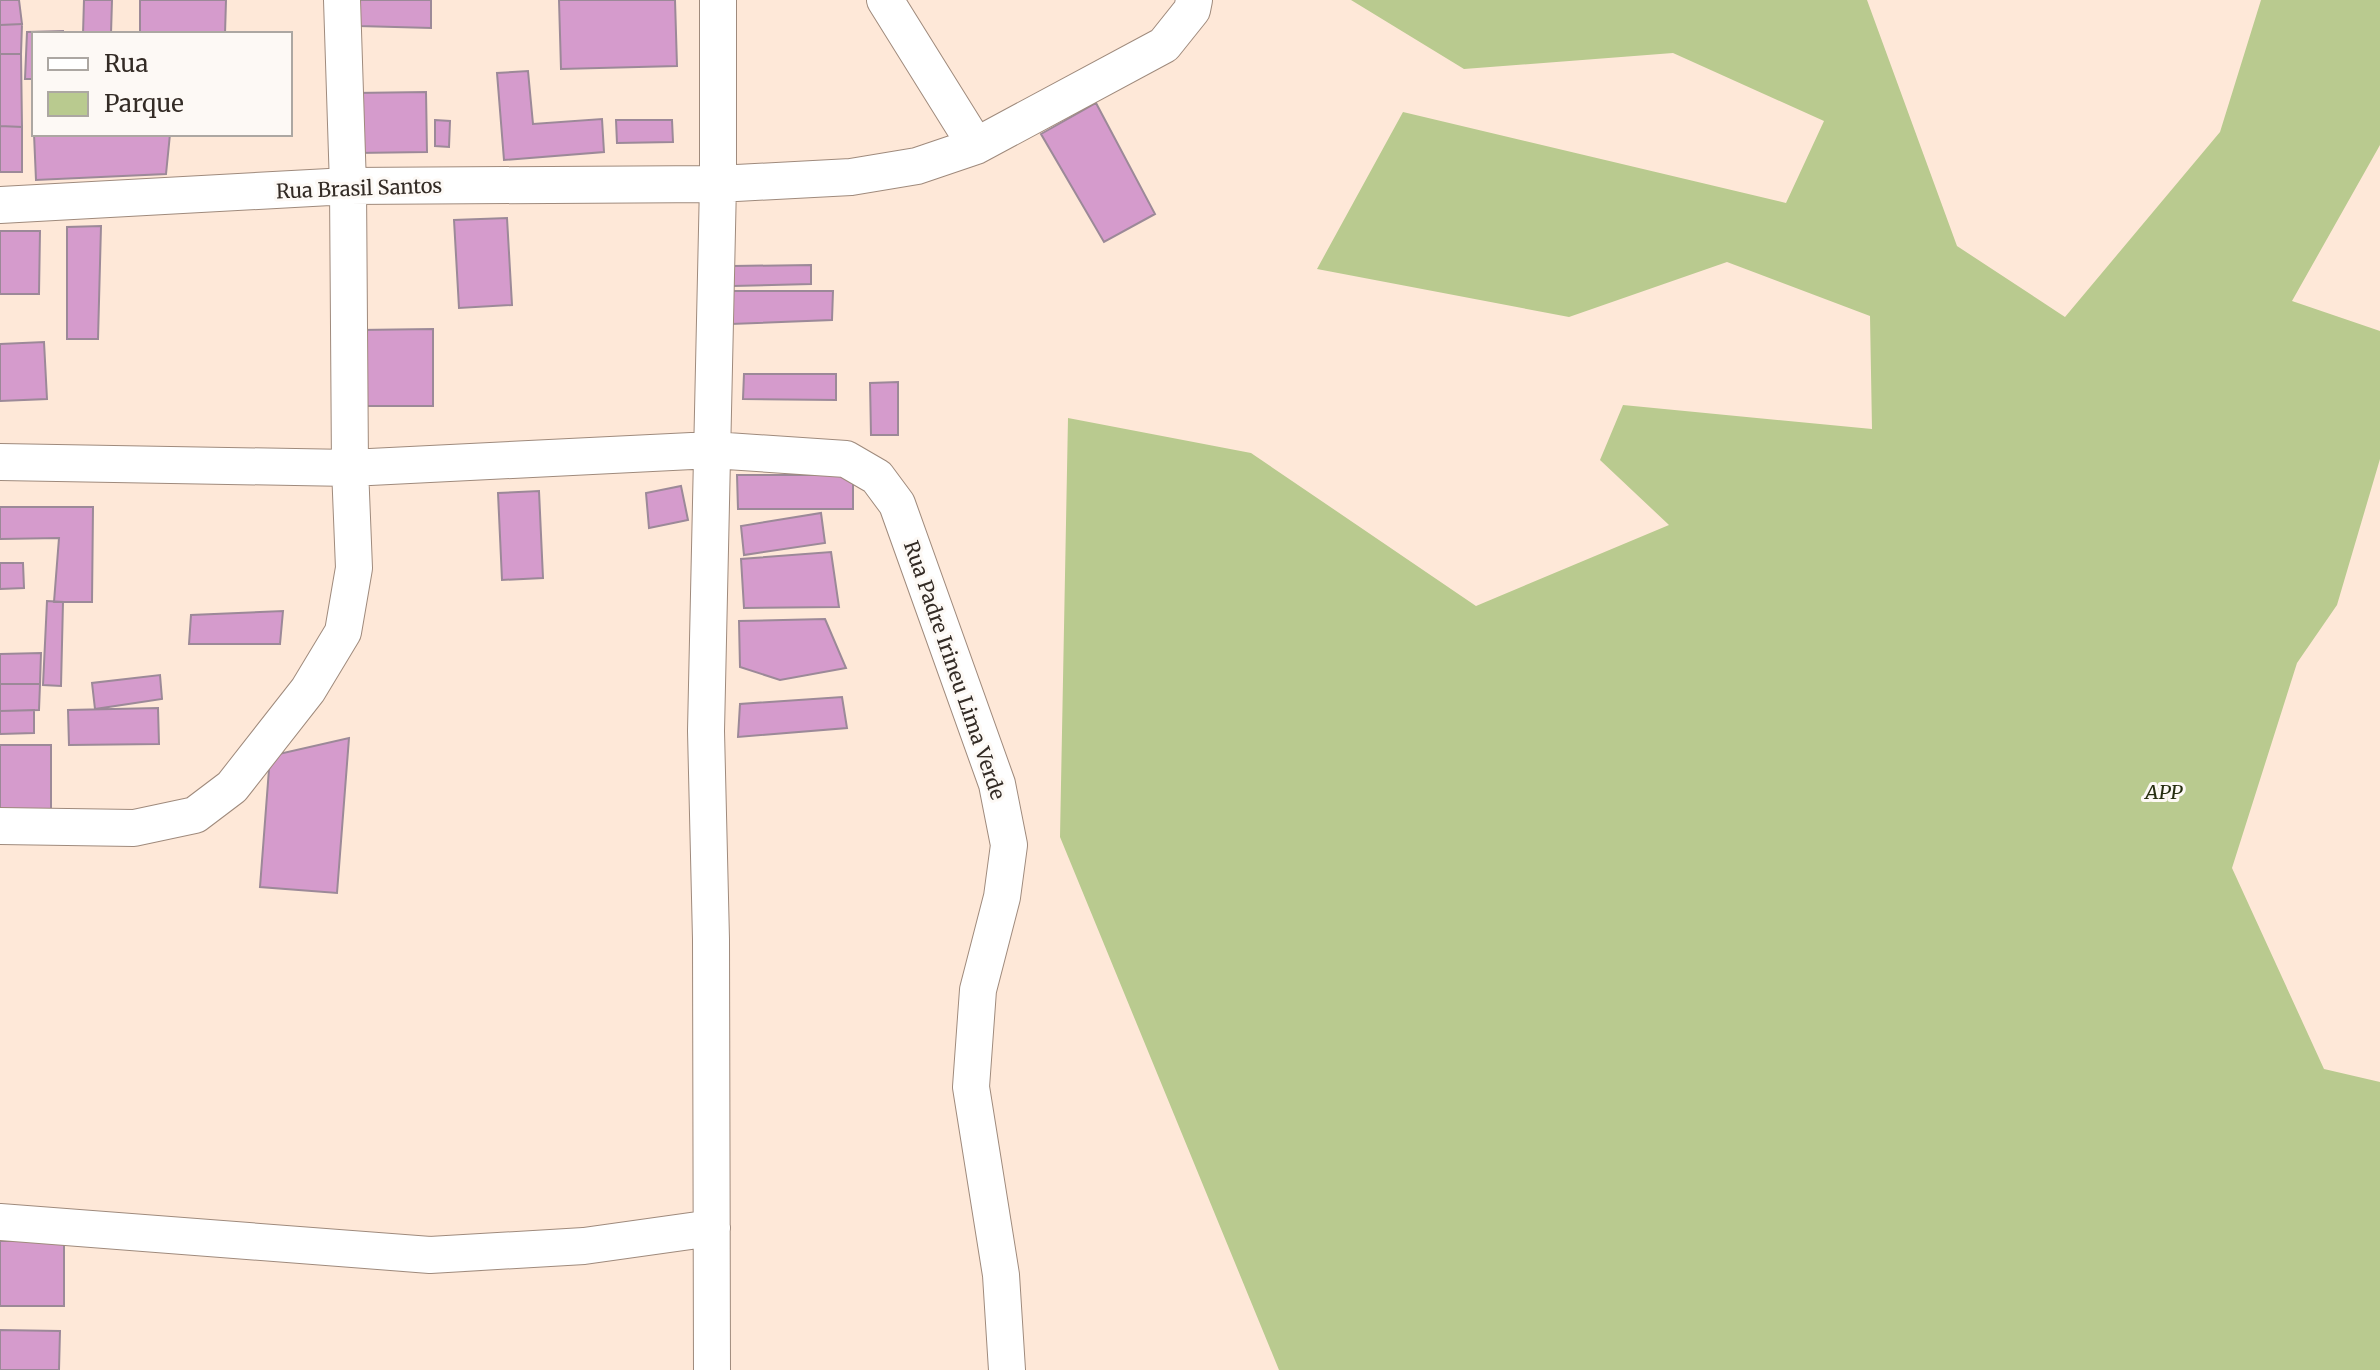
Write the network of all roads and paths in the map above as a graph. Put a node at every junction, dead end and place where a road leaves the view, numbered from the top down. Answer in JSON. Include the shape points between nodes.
{"nodes":[{"id":1,"x":342,"y":0,"type":"edge"},
{"id":2,"x":718,"y":0,"type":"edge"},
{"id":3,"x":885,"y":0,"type":"edge"},
{"id":4,"x":1194,"y":0,"type":"edge"},
{"id":5,"x":976,"y":146,"type":"junction"},
{"id":6,"x":718,"y":184,"type":"junction"},
{"id":7,"x":348,"y":186,"type":"junction"},
{"id":8,"x":0,"y":205,"type":"edge"},
{"id":9,"x":712,"y":450,"type":"junction"},
{"id":10,"x":0,"y":462,"type":"edge"},
{"id":11,"x":350,"y":468,"type":"junction"},
{"id":12,"x":0,"y":826,"type":"edge"},
{"id":13,"x":0,"y":1222,"type":"edge"},
{"id":14,"x":712,"y":1228,"type":"junction"},
{"id":15,"x":712,"y":1370,"type":"edge"},
{"id":16,"x":1007,"y":1370,"type":"edge"}],
"edges":[{"from":1,"to":7,"type":"street"},
{"from":2,"to":6,"type":"street"},
{"from":3,"to":5,"type":"street"},
{"from":4,"to":5,"type":"street","name":"Rua Brasil Santos","via":[[1164,45]]},
{"from":5,"to":6,"type":"street","name":"Rua Brasil Santos","via":[[917,166],[851,177]]},
{"from":6,"to":7,"type":"street","name":"Rua Brasil Santos"},
{"from":6,"to":9,"type":"street"},
{"from":7,"to":8,"type":"street","name":"Rua Brasil Santos"},
{"from":7,"to":11,"type":"street"},
{"from":9,"to":11,"type":"street","name":"Rua Padre Irineu Lima Verde"},
{"from":9,"to":14,"type":"street","via":[[706,731]]},
{"from":9,"to":16,"type":"street","name":"Rua Padre Irineu Lima Verde","via":[[846,459],[877,477],[897,504],[997,784],[1009,845],[1002,897],[978,990],[971,1087],[1001,1275]]},
{"from":10,"to":11,"type":"street","name":"Rua Padre Irineu Lima Verde"},
{"from":11,"to":12,"type":"street","via":[[354,568],[343,632],[308,690],[232,787],[195,815],[134,828]]},
{"from":13,"to":14,"type":"street","via":[[430,1255],[584,1246]]},
{"from":14,"to":15,"type":"street"}]}
